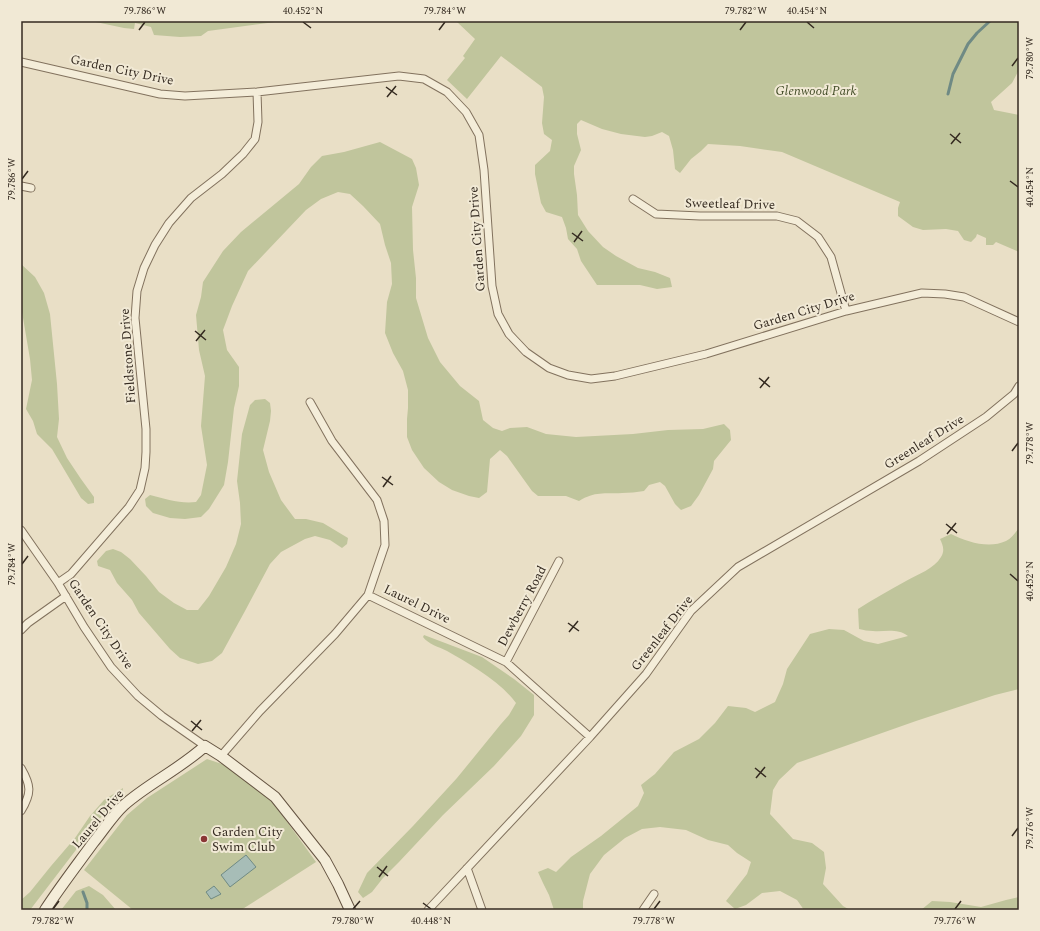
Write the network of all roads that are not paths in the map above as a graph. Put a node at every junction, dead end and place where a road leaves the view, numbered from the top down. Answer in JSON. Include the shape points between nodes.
{"nodes":[{"id":1,"x":21,"y":62,"type":"edge"},
{"id":2,"x":258,"y":92,"type":"junction"},
{"id":3,"x":21,"y":186,"type":"edge"},
{"id":4,"x":31,"y":188,"type":"dead end"},
{"id":5,"x":633,"y":199,"type":"dead end"},
{"id":6,"x":846,"y":311,"type":"junction"},
{"id":7,"x":1019,"y":322,"type":"edge"},
{"id":8,"x":1019,"y":386,"type":"edge"},
{"id":9,"x":310,"y":402,"type":"dead end"},
{"id":10,"x":21,"y":530,"type":"edge"},
{"id":11,"x":560,"y":561,"type":"dead end"},
{"id":12,"x":58,"y":584,"type":"junction"},
{"id":13,"x":368,"y":595,"type":"junction"},
{"id":14,"x":66,"y":596,"type":"junction"},
{"id":15,"x":21,"y":630,"type":"edge"},
{"id":16,"x":506,"y":662,"type":"junction"},
{"id":17,"x":590,"y":737,"type":"junction"},
{"id":18,"x":205,"y":746,"type":"junction"},
{"id":19,"x":221,"y":756,"type":"junction"},
{"id":20,"x":21,"y":768,"type":"edge"},
{"id":21,"x":21,"y":810,"type":"edge"},
{"id":22,"x":466,"y":868,"type":"junction"},
{"id":23,"x":654,"y":894,"type":"dead end"},
{"id":24,"x":44,"y":910,"type":"edge"},
{"id":25,"x":350,"y":910,"type":"edge"},
{"id":26,"x":428,"y":910,"type":"edge"},
{"id":27,"x":482,"y":910,"type":"edge"},
{"id":28,"x":643,"y":910,"type":"edge"}],
"edges":[{"from":1,"to":2,"type":"street","name":"Garden City Drive","via":[[160,94],[185,96]]},
{"from":2,"to":6,"type":"street","name":"Garden City Drive","via":[[399,76],[424,79],[447,92],[466,112],[479,135],[492,286],[498,314],[509,334],[526,352],[549,368],[591,379],[615,376],[706,354]]},
{"from":2,"to":12,"type":"street","name":"Fieldstone Drive","via":[[255,139],[222,174],[191,198],[168,224],[144,268],[137,291],[135,318],[146,429],[145,468],[140,490],[129,507],[72,574]]},
{"from":3,"to":4,"type":"street"},
{"from":5,"to":6,"type":"street","name":"Sweetleaf Drive","via":[[656,214],[777,216],[797,221],[818,236],[830,257]]},
{"from":6,"to":7,"type":"street","name":"Garden City Drive","via":[[922,293],[945,294],[964,297]]},
{"from":8,"to":17,"type":"street","name":"Greenleaf Drive","via":[[1014,394],[986,417],[919,461],[738,568],[691,611],[646,674]]},
{"from":9,"to":13,"type":"street","via":[[332,441],[377,500],[384,520],[385,545]]},
{"from":10,"to":12,"type":"street","name":"Garden City Drive"},
{"from":11,"to":16,"type":"street","name":"Dewberry Road"},
{"from":12,"to":14,"type":"street","name":"Garden City Drive"},
{"from":13,"to":16,"type":"street","name":"Laurel Drive"},
{"from":13,"to":19,"type":"street","name":"Laurel Drive"},
{"from":14,"to":15,"type":"street"},
{"from":14,"to":18,"type":"street","name":"Garden City Drive","via":[[112,667],[138,696]]},
{"from":16,"to":17,"type":"street","name":"Laurel Drive"},
{"from":17,"to":22,"type":"street","name":"Greenleaf Drive"},
{"from":18,"to":19,"type":"street","name":"Garden City Drive"},
{"from":18,"to":24,"type":"street","name":"Laurel Drive","via":[[122,807]]},
{"from":19,"to":25,"type":"street","name":"Garden City Drive","via":[[275,797],[325,860]]},
{"from":20,"to":21,"type":"street","via":[[30,786]]},
{"from":22,"to":26,"type":"street","name":"Greenleaf Drive"},
{"from":22,"to":27,"type":"street"},
{"from":23,"to":28,"type":"street"}]}
